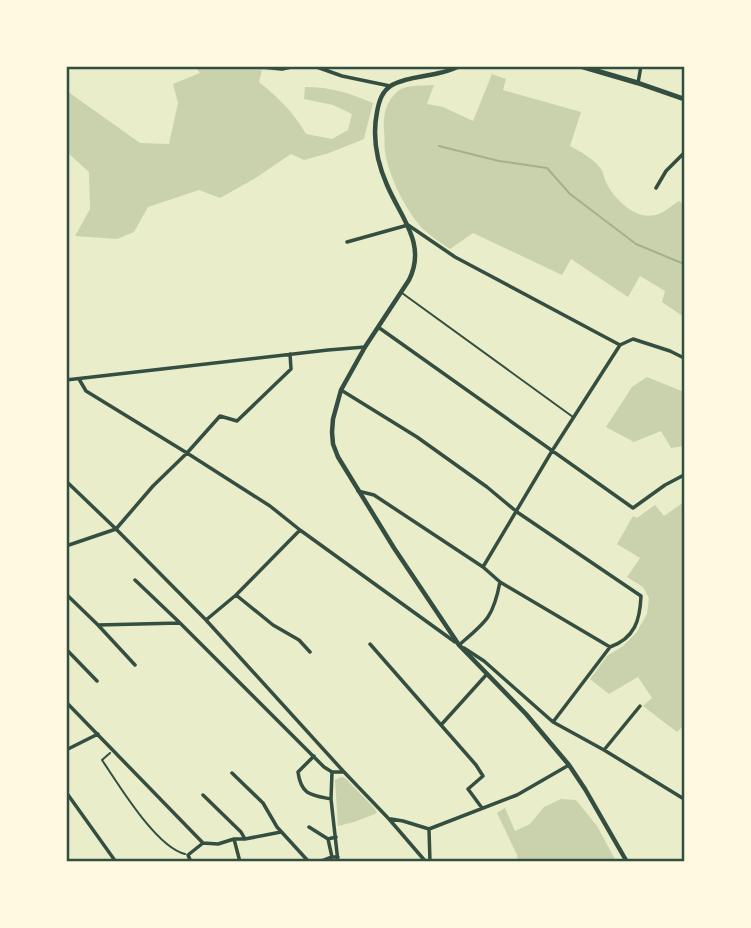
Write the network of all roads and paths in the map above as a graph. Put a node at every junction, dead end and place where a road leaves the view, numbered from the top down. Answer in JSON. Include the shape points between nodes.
{"nodes":[{"id":1,"x":253,"y":66,"type":"edge"},
{"id":2,"x":296,"y":66,"type":"edge"},
{"id":3,"x":314,"y":66,"type":"edge"},
{"id":4,"x":460,"y":66,"type":"edge"},
{"id":5,"x":580,"y":66,"type":"edge"},
{"id":6,"x":641,"y":66,"type":"edge"},
{"id":7,"x":638,"y":83,"type":"junction"},
{"id":8,"x":390,"y":86,"type":"junction"},
{"id":9,"x":684,"y":99,"type":"edge"},
{"id":10,"x":684,"y":153,"type":"edge"},
{"id":11,"x":656,"y":188,"type":"dead end"},
{"id":12,"x":408,"y":225,"type":"junction"},
{"id":13,"x":347,"y":242,"type":"dead end"},
{"id":14,"x":401,"y":293,"type":"junction"},
{"id":15,"x":378,"y":327,"type":"junction"},
{"id":16,"x":620,"y":345,"type":"junction"},
{"id":17,"x":365,"y":347,"type":"junction"},
{"id":18,"x":290,"y":354,"type":"junction"},
{"id":19,"x":684,"y":358,"type":"edge"},
{"id":20,"x":79,"y":379,"type":"junction"},
{"id":21,"x":66,"y":380,"type":"edge"},
{"id":22,"x":341,"y":390,"type":"junction"},
{"id":23,"x":574,"y":418,"type":"junction"},
{"id":24,"x":552,"y":451,"type":"junction"},
{"id":25,"x":187,"y":453,"type":"junction"},
{"id":26,"x":684,"y":475,"type":"edge"},
{"id":27,"x":66,"y":481,"type":"edge"},
{"id":28,"x":358,"y":491,"type":"junction"},
{"id":29,"x":517,"y":512,"type":"junction"},
{"id":30,"x":116,"y":528,"type":"junction"},
{"id":31,"x":300,"y":530,"type":"junction"},
{"id":32,"x":66,"y":546,"type":"edge"},
{"id":33,"x":483,"y":567,"type":"junction"},
{"id":34,"x":135,"y":580,"type":"dead end"},
{"id":35,"x":500,"y":582,"type":"junction"},
{"id":36,"x":66,"y":594,"type":"edge"},
{"id":37,"x":236,"y":595,"type":"junction"},
{"id":38,"x":206,"y":620,"type":"junction"},
{"id":39,"x":180,"y":623,"type":"junction"},
{"id":40,"x":98,"y":625,"type":"junction"},
{"id":41,"x":370,"y":644,"type":"dead end"},
{"id":42,"x":459,"y":645,"type":"junction"},
{"id":43,"x":610,"y":647,"type":"junction"},
{"id":44,"x":66,"y":649,"type":"edge"},
{"id":45,"x":310,"y":652,"type":"dead end"},
{"id":46,"x":135,"y":665,"type":"dead end"},
{"id":47,"x":487,"y":674,"type":"junction"},
{"id":48,"x":97,"y":681,"type":"dead end"},
{"id":49,"x":66,"y":702,"type":"edge"},
{"id":50,"x":640,"y":706,"type":"dead end"},
{"id":51,"x":553,"y":722,"type":"junction"},
{"id":52,"x":440,"y":725,"type":"junction"},
{"id":53,"x":98,"y":734,"type":"junction"},
{"id":54,"x":66,"y":750,"type":"edge"},
{"id":55,"x":114,"y":750,"type":"junction"},
{"id":56,"x":604,"y":750,"type":"junction"},
{"id":57,"x":314,"y":756,"type":"junction"},
{"id":58,"x":569,"y":765,"type":"junction"},
{"id":59,"x":332,"y":772,"type":"junction"},
{"id":60,"x":344,"y":772,"type":"junction"},
{"id":61,"x":232,"y":773,"type":"dead end"},
{"id":62,"x":66,"y":792,"type":"edge"},
{"id":63,"x":203,"y":795,"type":"dead end"},
{"id":64,"x":331,"y":799,"type":"junction"},
{"id":65,"x":684,"y":799,"type":"edge"},
{"id":66,"x":482,"y":808,"type":"junction"},
{"id":67,"x":389,"y":819,"type":"junction"},
{"id":68,"x":309,"y":827,"type":"dead end"},
{"id":69,"x":429,"y":829,"type":"junction"},
{"id":70,"x":281,"y":832,"type":"junction"},
{"id":71,"x":336,"y":837,"type":"junction"},
{"id":72,"x":234,"y":839,"type":"junction"},
{"id":73,"x":245,"y":839,"type":"junction"},
{"id":74,"x":328,"y":839,"type":"junction"},
{"id":75,"x":203,"y":843,"type":"junction"},
{"id":76,"x":188,"y":855,"type":"junction"},
{"id":77,"x":332,"y":857,"type":"junction"},
{"id":78,"x":338,"y":859,"type":"edge"},
{"id":79,"x":116,"y":862,"type":"edge"},
{"id":80,"x":191,"y":862,"type":"edge"},
{"id":81,"x":240,"y":862,"type":"edge"},
{"id":82,"x":309,"y":862,"type":"edge"},
{"id":83,"x":319,"y":862,"type":"edge"},
{"id":84,"x":428,"y":862,"type":"edge"},
{"id":85,"x":627,"y":862,"type":"edge"}],
"edges":[{"from":1,"to":2,"type":"street"},
{"from":3,"to":8,"type":"street"},
{"from":4,"to":8,"type":"street"},
{"from":5,"to":7,"type":"main road"},
{"from":6,"to":7,"type":"street"},
{"from":7,"to":9,"type":"main road"},
{"from":8,"to":12,"type":"street","via":[[378,103],[375,143],[387,186]]},
{"from":10,"to":11,"type":"street"},
{"from":12,"to":13,"type":"street"},
{"from":12,"to":14,"type":"street","via":[[416,260]]},
{"from":12,"to":16,"type":"street","via":[[455,257]]},
{"from":14,"to":15,"type":"street"},
{"from":14,"to":23,"type":"lane"},
{"from":15,"to":17,"type":"street"},
{"from":15,"to":24,"type":"street"},
{"from":16,"to":19,"type":"street","via":[[633,339]]},
{"from":16,"to":23,"type":"street"},
{"from":17,"to":18,"type":"street"},
{"from":17,"to":22,"type":"street"},
{"from":18,"to":20,"type":"street"},
{"from":18,"to":25,"type":"street","via":[[291,369],[237,421],[220,416]]},
{"from":20,"to":21,"type":"street"},
{"from":20,"to":25,"type":"street","via":[[86,391]]},
{"from":22,"to":28,"type":"street","via":[[333,419],[333,444]]},
{"from":22,"to":29,"type":"street","via":[[417,436]]},
{"from":23,"to":24,"type":"street"},
{"from":24,"to":26,"type":"street","via":[[634,508]]},
{"from":24,"to":29,"type":"street"},
{"from":25,"to":30,"type":"street"},
{"from":25,"to":31,"type":"street"},
{"from":27,"to":30,"type":"street"},
{"from":28,"to":33,"type":"street","via":[[374,495]]},
{"from":28,"to":42,"type":"street"},
{"from":29,"to":33,"type":"street"},
{"from":29,"to":43,"type":"street","via":[[641,596],[640,617],[631,632]]},
{"from":30,"to":32,"type":"street"},
{"from":30,"to":38,"type":"street"},
{"from":31,"to":37,"type":"street"},
{"from":31,"to":42,"type":"street"},
{"from":33,"to":35,"type":"street"},
{"from":34,"to":39,"type":"street"},
{"from":35,"to":42,"type":"street","via":[[491,614]]},
{"from":35,"to":43,"type":"street"},
{"from":36,"to":40,"type":"street"},
{"from":37,"to":38,"type":"street"},
{"from":37,"to":45,"type":"street"},
{"from":38,"to":60,"type":"street"},
{"from":39,"to":40,"type":"street"},
{"from":39,"to":57,"type":"street"},
{"from":40,"to":46,"type":"street"},
{"from":41,"to":52,"type":"street"},
{"from":42,"to":47,"type":"street"},
{"from":42,"to":51,"type":"street"},
{"from":43,"to":51,"type":"street"},
{"from":44,"to":48,"type":"street"},
{"from":47,"to":52,"type":"street"},
{"from":47,"to":58,"type":"street"},
{"from":49,"to":53,"type":"street"},
{"from":50,"to":56,"type":"street"},
{"from":51,"to":56,"type":"street"},
{"from":52,"to":66,"type":"street","via":[[484,776],[468,789]]},
{"from":53,"to":54,"type":"street"},
{"from":53,"to":55,"type":"street"},
{"from":55,"to":75,"type":"street"},
{"from":55,"to":76,"type":"path","via":[[102,760],[164,842]]},
{"from":56,"to":65,"type":"street"},
{"from":57,"to":59,"type":"street"},
{"from":57,"to":64,"type":"street","via":[[298,772],[299,783],[309,794]]},
{"from":58,"to":66,"type":"street","via":[[517,795]]},
{"from":58,"to":85,"type":"street"},
{"from":59,"to":60,"type":"street"},
{"from":59,"to":64,"type":"street"},
{"from":60,"to":67,"type":"street"},
{"from":61,"to":70,"type":"street","via":[[263,803]]},
{"from":62,"to":79,"type":"street"},
{"from":63,"to":73,"type":"street"},
{"from":64,"to":71,"type":"street"},
{"from":66,"to":69,"type":"street"},
{"from":67,"to":69,"type":"street"},
{"from":67,"to":84,"type":"street"},
{"from":68,"to":74,"type":"street"},
{"from":69,"to":84,"type":"street"},
{"from":70,"to":73,"type":"street"},
{"from":70,"to":82,"type":"street"},
{"from":71,"to":74,"type":"street"},
{"from":71,"to":78,"type":"street"},
{"from":72,"to":73,"type":"street"},
{"from":72,"to":75,"type":"street"},
{"from":72,"to":81,"type":"street"},
{"from":74,"to":77,"type":"street"},
{"from":75,"to":76,"type":"street"},
{"from":76,"to":80,"type":"street"},
{"from":77,"to":78,"type":"street"},
{"from":77,"to":83,"type":"street"}]}
